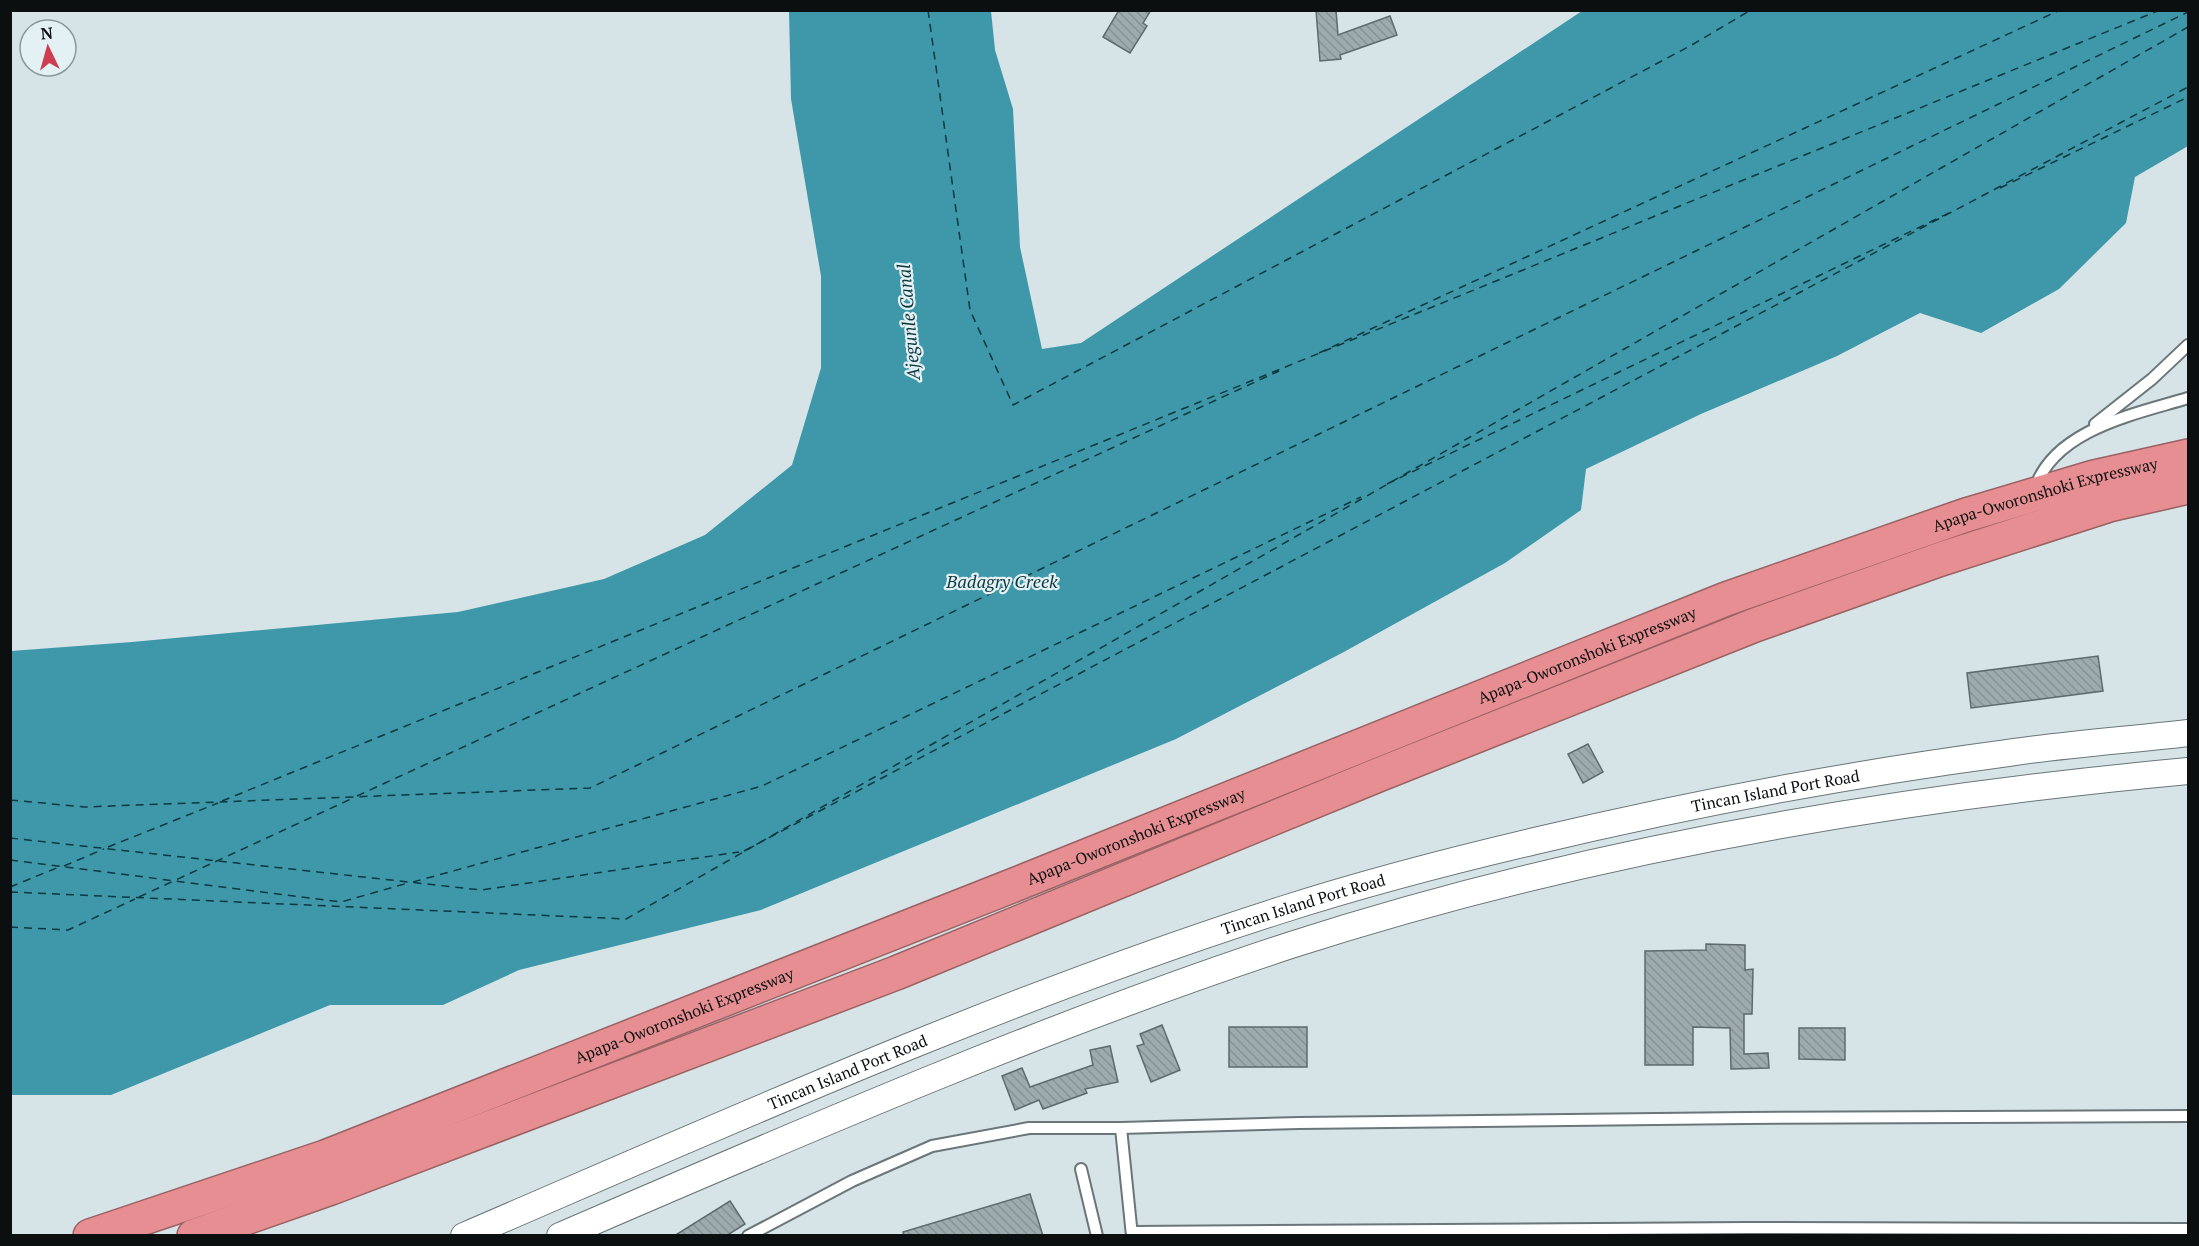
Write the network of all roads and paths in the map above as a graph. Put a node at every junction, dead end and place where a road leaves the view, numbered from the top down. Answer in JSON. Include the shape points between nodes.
{"nodes":[{"id":1,"x":2188,"y":345,"type":"edge"},
{"id":2,"x":2188,"y":398,"type":"edge"},
{"id":3,"x":2074,"y":440,"type":"junction"},
{"id":4,"x":2188,"y":456,"type":"edge"},
{"id":5,"x":2188,"y":487,"type":"edge"},
{"id":6,"x":2032,"y":496,"type":"junction"},
{"id":7,"x":2188,"y":734,"type":"edge"},
{"id":8,"x":2188,"y":771,"type":"edge"},
{"id":9,"x":2188,"y":1116,"type":"edge"},
{"id":10,"x":1120,"y":1128,"type":"junction"},
{"id":11,"x":1081,"y":1169,"type":"dead end"},
{"id":12,"x":2188,"y":1229,"type":"edge"},
{"id":13,"x":1132,"y":1234,"type":"edge"},
{"id":14,"x":90,"y":1236,"type":"edge"},
{"id":15,"x":194,"y":1236,"type":"edge"},
{"id":16,"x":464,"y":1236,"type":"edge"},
{"id":17,"x":560,"y":1236,"type":"edge"},
{"id":18,"x":748,"y":1236,"type":"edge"},
{"id":19,"x":1097,"y":1236,"type":"edge"}],
"edges":[{"from":1,"to":3,"type":"lane","via":[[2152,379]]},
{"from":2,"to":3,"type":"lane","via":[[2117,419]]},
{"from":3,"to":6,"type":"lane","via":[[2040,474]]},
{"from":4,"to":6,"type":"highway","name":"Apapa-Oworonshoki Expressway","via":[[2094,477]]},
{"from":5,"to":15,"type":"highway","name":"Apapa-Oworonshoki Expressway","via":[[2109,505],[1755,625],[896,973]]},
{"from":6,"to":14,"type":"highway","name":"Apapa-Oworonshoki Expressway","via":[[1966,515],[1726,599],[325,1157]]},
{"from":7,"to":16,"type":"street","name":"Tincan Island Port Road","via":[[2012,752],[1862,774],[1719,800],[1443,863],[1282,910],[1093,975],[860,1067]]},
{"from":8,"to":17,"type":"street","via":[[1881,808],[1591,862],[1452,898],[1293,945],[1109,1009],[874,1101]]},
{"from":9,"to":10,"type":"lane"},
{"from":10,"to":13,"type":"lane"},
{"from":10,"to":18,"type":"lane","via":[[1029,1128],[932,1146],[852,1181]]},
{"from":11,"to":19,"type":"lane"},
{"from":12,"to":13,"type":"lane","via":[[1748,1228]]}]}
